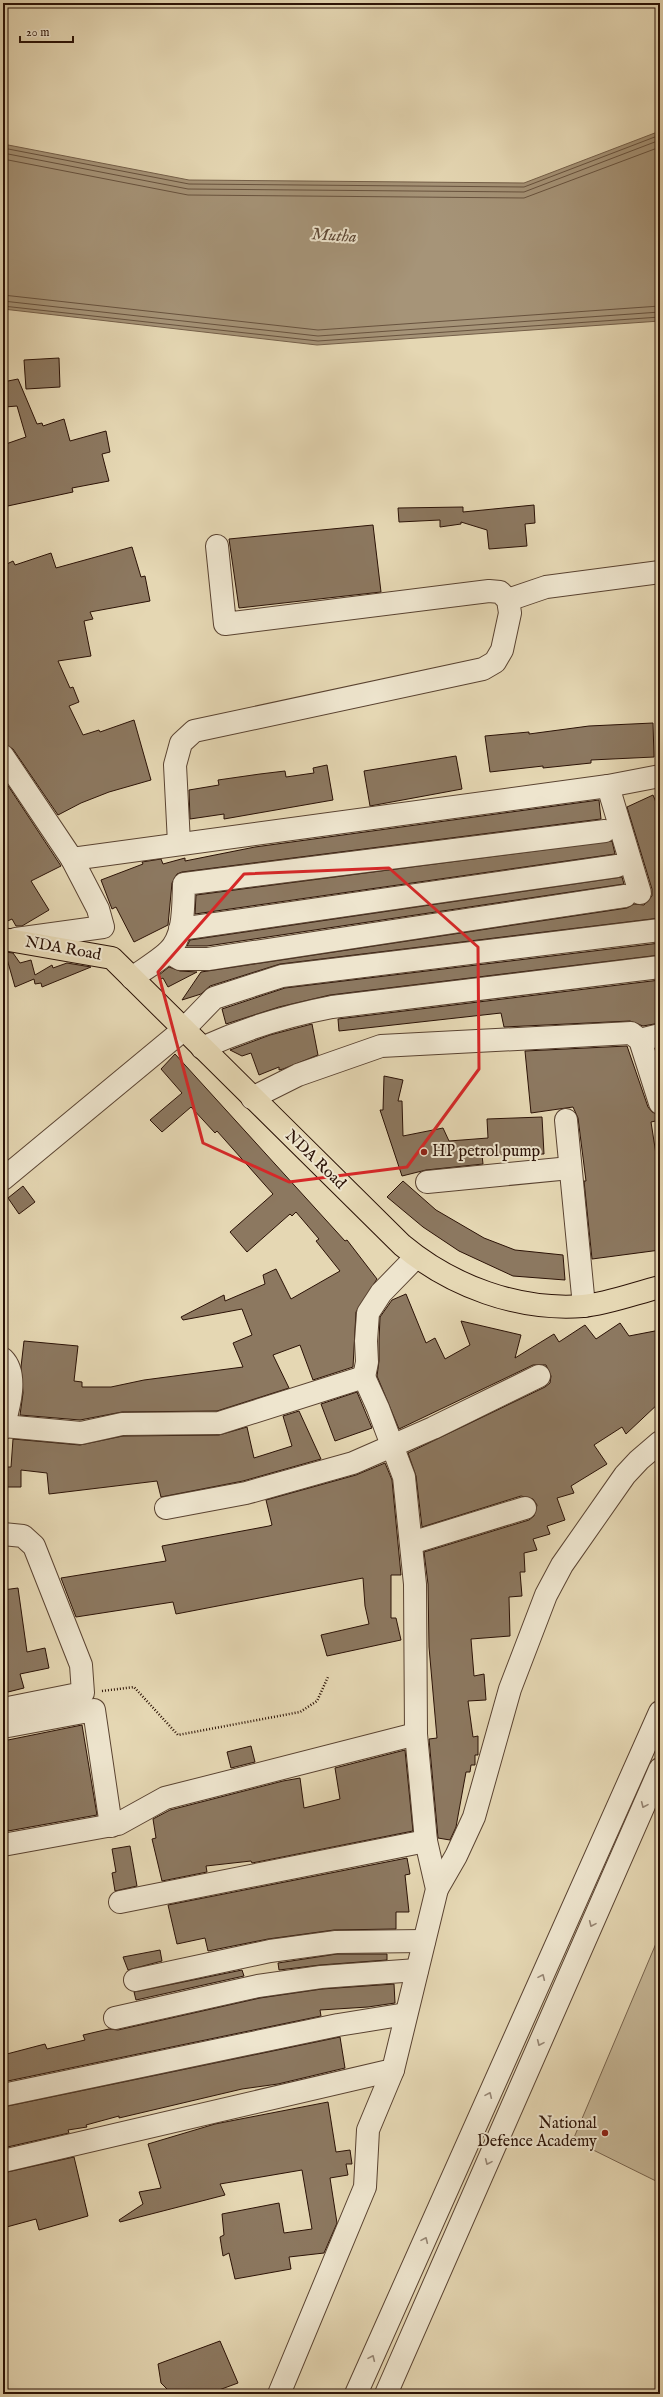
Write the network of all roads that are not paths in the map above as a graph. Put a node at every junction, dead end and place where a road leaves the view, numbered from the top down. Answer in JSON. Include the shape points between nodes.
{"nodes":[{"id":1,"x":217,"y":546,"type":"dead end"},
{"id":2,"x":660,"y":572,"type":"edge"},
{"id":3,"x":508,"y":600,"type":"junction"},
{"id":4,"x":3,"y":756,"type":"edge"},
{"id":5,"x":660,"y":776,"type":"edge"},
{"id":6,"x":608,"y":786,"type":"junction"},
{"id":7,"x":605,"y":831,"type":"dead end"},
{"id":8,"x":179,"y":843,"type":"junction"},
{"id":9,"x":72,"y":859,"type":"junction"},
{"id":10,"x":617,"y":866,"type":"dead end"},
{"id":11,"x":180,"y":929,"type":"junction"},
{"id":12,"x":660,"y":930,"type":"edge"},
{"id":13,"x":7,"y":940,"type":"edge"},
{"id":14,"x":168,"y":952,"type":"junction"},
{"id":15,"x":660,"y":967,"type":"edge"},
{"id":16,"x":132,"y":978,"type":"junction"},
{"id":17,"x":183,"y":1030,"type":"junction"},
{"id":18,"x":650,"y":1038,"type":"edge"},
{"id":19,"x":202,"y":1048,"type":"junction"},
{"id":20,"x":659,"y":1094,"type":"edge"},
{"id":21,"x":252,"y":1098,"type":"junction"},
{"id":22,"x":566,"y":1120,"type":"dead end"},
{"id":23,"x":570,"y":1168,"type":"junction"},
{"id":24,"x":3,"y":1179,"type":"edge"},
{"id":25,"x":427,"y":1182,"type":"dead end"},
{"id":26,"x":416,"y":1257,"type":"junction"},
{"id":27,"x":660,"y":1287,"type":"edge"},
{"id":28,"x":584,"y":1306,"type":"junction"},
{"id":29,"x":3,"y":1360,"type":"edge"},
{"id":30,"x":539,"y":1376,"type":"dead end"},
{"id":31,"x":364,"y":1377,"type":"junction"},
{"id":32,"x":3,"y":1427,"type":"edge"},
{"id":33,"x":660,"y":1442,"type":"edge"},
{"id":34,"x":392,"y":1445,"type":"junction"},
{"id":35,"x":166,"y":1508,"type":"dead end"},
{"id":36,"x":526,"y":1508,"type":"dead end"},
{"id":37,"x":3,"y":1534,"type":"edge"},
{"id":38,"x":411,"y":1543,"type":"junction"},
{"id":39,"x":3,"y":1709,"type":"edge"},
{"id":40,"x":660,"y":1712,"type":"edge"},
{"id":41,"x":3,"y":1727,"type":"edge"},
{"id":42,"x":416,"y":1734,"type":"junction"},
{"id":43,"x":660,"y":1770,"type":"edge"},
{"id":44,"x":111,"y":1826,"type":"junction"},
{"id":45,"x":426,"y":1841,"type":"junction"},
{"id":46,"x":3,"y":1845,"type":"edge"},
{"id":47,"x":437,"y":1889,"type":"junction"},
{"id":48,"x":120,"y":1902,"type":"dead end"},
{"id":49,"x":424,"y":1941,"type":"junction"},
{"id":50,"x":417,"y":1970,"type":"junction"},
{"id":51,"x":135,"y":1980,"type":"dead end"},
{"id":52,"x":406,"y":2014,"type":"junction"},
{"id":53,"x":115,"y":2018,"type":"dead end"},
{"id":54,"x":393,"y":2070,"type":"junction"},
{"id":55,"x":3,"y":2095,"type":"edge"},
{"id":56,"x":3,"y":2161,"type":"edge"},
{"id":57,"x":279,"y":2394,"type":"edge"},
{"id":58,"x":356,"y":2394,"type":"edge"},
{"id":59,"x":386,"y":2394,"type":"edge"}],
"edges":[{"from":1,"to":3,"type":"street","via":[[225,624],[489,591],[500,592]]},
{"from":2,"to":3,"type":"street","via":[[546,587]]},
{"from":3,"to":8,"type":"street","via":[[510,613],[502,650],[495,662],[483,669],[194,732],[181,743],[175,765]]},
{"from":4,"to":9,"type":"street"},
{"from":5,"to":6,"type":"street"},
{"from":6,"to":8,"type":"street"},
{"from":6,"to":14,"type":"street","via":[[632,895],[208,959],[180,959]]},
{"from":7,"to":11,"type":"street","via":[[184,884]]},
{"from":8,"to":9,"type":"street"},
{"from":9,"to":13,"type":"street","via":[[98,909],[103,927]]},
{"from":10,"to":11,"type":"street"},
{"from":11,"to":14,"type":"street"},
{"from":12,"to":17,"type":"street","via":[[282,976],[214,998]]},
{"from":13,"to":16,"type":"main road","name":"NDA Road","via":[[112,958]]},
{"from":14,"to":16,"type":"street"},
{"from":15,"to":19,"type":"street","via":[[332,1007],[240,1030]]},
{"from":16,"to":17,"type":"main road","name":"NDA Road"},
{"from":17,"to":19,"type":"main road","name":"NDA Road"},
{"from":17,"to":24,"type":"street"},
{"from":18,"to":20,"type":"street"},
{"from":18,"to":21,"type":"street","via":[[632,1033],[381,1046],[298,1075]]},
{"from":19,"to":21,"type":"main road","name":"NDA Road"},
{"from":21,"to":26,"type":"main road","name":"NDA Road"},
{"from":22,"to":23,"type":"street"},
{"from":23,"to":25,"type":"street"},
{"from":23,"to":28,"type":"street"},
{"from":26,"to":28,"type":"main road","name":"NDA Road","via":[[466,1285],[488,1294],[552,1306]]},
{"from":26,"to":31,"type":"street","via":[[381,1293],[368,1313],[367,1362]]},
{"from":27,"to":28,"type":"main road","name":"NDA Road"},
{"from":29,"to":32,"type":"street","via":[[10,1374],[11,1388]]},
{"from":30,"to":34,"type":"street"},
{"from":31,"to":32,"type":"street","via":[[219,1423],[122,1424],[81,1434]]},
{"from":31,"to":34,"type":"street"},
{"from":33,"to":47,"type":"street","via":[[644,1454],[625,1475],[562,1565],[546,1595],[510,1689],[474,1817]]},
{"from":34,"to":35,"type":"street","via":[[353,1463],[301,1479],[246,1493]]},
{"from":34,"to":38,"type":"street","via":[[404,1477]]},
{"from":36,"to":38,"type":"street"},
{"from":37,"to":39,"type":"street","via":[[23,1536],[34,1546],[81,1665],[84,1693]]},
{"from":38,"to":42,"type":"street","via":[[415,1584]]},
{"from":58,"to":40,"type":"street","one_way":true},
{"from":41,"to":44,"type":"street","via":[[94,1710]]},
{"from":42,"to":44,"type":"street","via":[[165,1798],[149,1805],[133,1818]]},
{"from":42,"to":45,"type":"street"},
{"from":43,"to":59,"type":"street","one_way":true},
{"from":44,"to":46,"type":"street"},
{"from":45,"to":47,"type":"street"},
{"from":45,"to":48,"type":"street"},
{"from":47,"to":49,"type":"street"},
{"from":49,"to":50,"type":"street"},
{"from":49,"to":51,"type":"street","via":[[336,1942],[270,1951]]},
{"from":50,"to":52,"type":"street"},
{"from":50,"to":53,"type":"street","via":[[321,1977],[258,1986]]},
{"from":52,"to":54,"type":"street"},
{"from":52,"to":55,"type":"street","via":[[338,2025]]},
{"from":54,"to":56,"type":"street"},
{"from":54,"to":57,"type":"street","via":[[368,2130],[365,2187]]}]}
